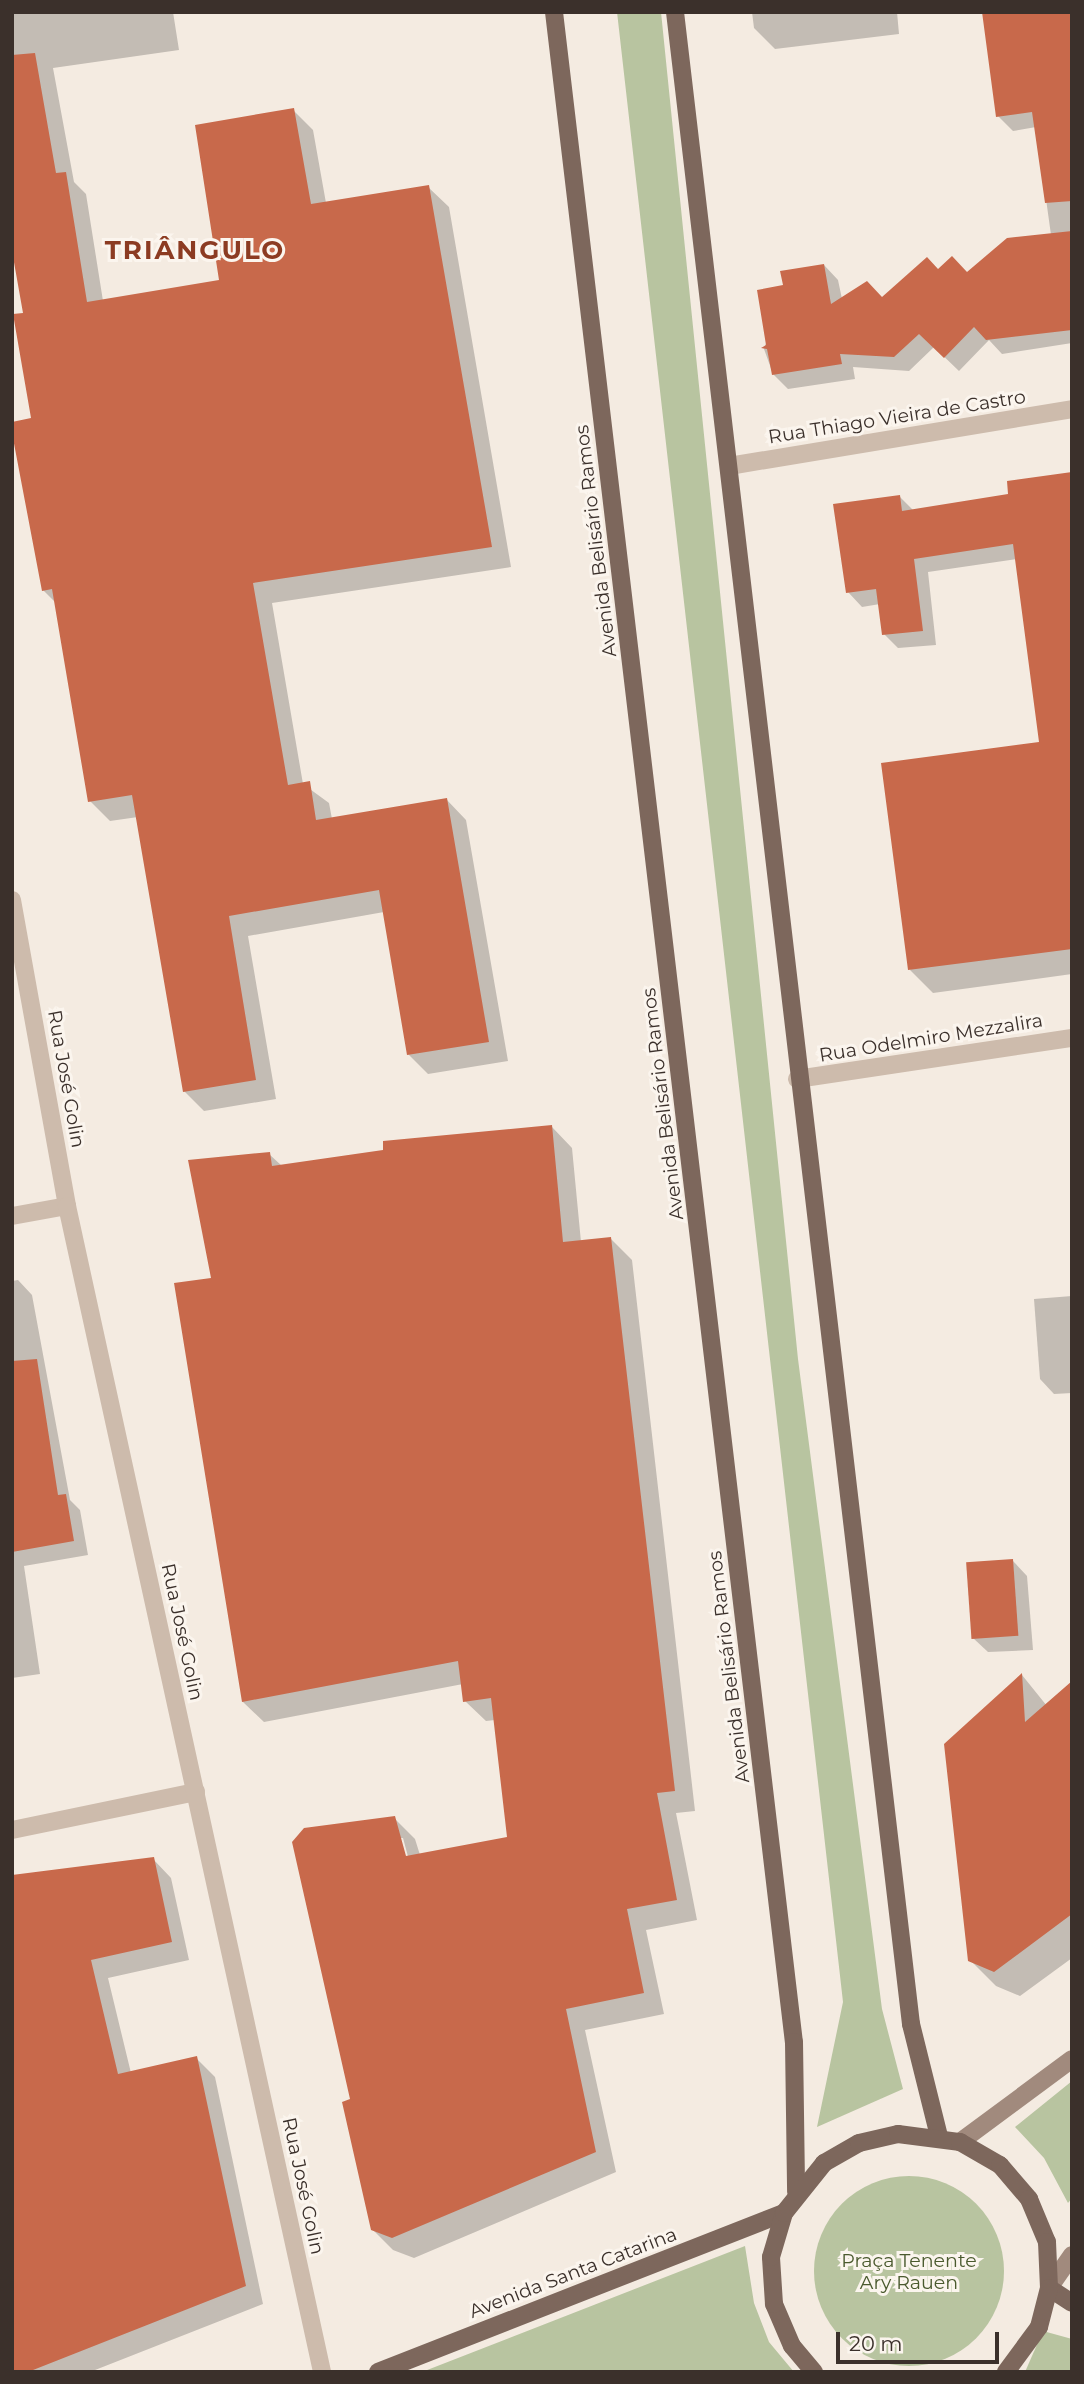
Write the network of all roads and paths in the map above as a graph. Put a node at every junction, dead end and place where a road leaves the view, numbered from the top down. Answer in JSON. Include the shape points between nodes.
{"nodes":[{"id":1,"x":554,"y":12,"type":"edge"},
{"id":2,"x":675,"y":12,"type":"edge"},
{"id":3,"x":1072,"y":410,"type":"edge"},
{"id":4,"x":729,"y":466,"type":"junction"},
{"id":5,"x":12,"y":900,"type":"edge"},
{"id":6,"x":1072,"y":1038,"type":"edge"},
{"id":7,"x":797,"y":1079,"type":"junction"},
{"id":8,"x":67,"y":1206,"type":"junction"},
{"id":9,"x":12,"y":1216,"type":"edge"},
{"id":10,"x":196,"y":1793,"type":"junction"},
{"id":11,"x":12,"y":1829,"type":"edge"},
{"id":12,"x":1072,"y":2059,"type":"edge"},
{"id":13,"x":939,"y":2136,"type":"junction"},
{"id":14,"x":960,"y":2142,"type":"junction"},
{"id":15,"x":796,"y":2192,"type":"junction"},
{"id":16,"x":783,"y":2213,"type":"junction"},
{"id":17,"x":1072,"y":2255,"type":"edge"},
{"id":18,"x":1049,"y":2288,"type":"junction"},
{"id":19,"x":1072,"y":2303,"type":"edge"},
{"id":20,"x":322,"y":2372,"type":"edge"},
{"id":21,"x":379,"y":2372,"type":"edge"},
{"id":22,"x":814,"y":2372,"type":"edge"},
{"id":23,"x":1006,"y":2372,"type":"edge"}],
"edges":[{"from":1,"to":15,"type":"main road","name":"Avenida Belisário Ramos","via":[[794,2042]]},
{"from":2,"to":4,"type":"main road"},
{"from":3,"to":4,"type":"street","name":"Rua Thiago Vieira de Castro"},
{"from":4,"to":7,"type":"main road"},
{"from":5,"to":8,"type":"street","name":"Rua José Golin"},
{"from":6,"to":7,"type":"street","name":"Rua Odelmiro Mezzalira"},
{"from":7,"to":13,"type":"main road","via":[[911,2024]]},
{"from":8,"to":9,"type":"street"},
{"from":8,"to":10,"type":"street","name":"Rua José Golin"},
{"from":10,"to":11,"type":"street"},
{"from":10,"to":20,"type":"street","name":"Rua José Golin"},
{"from":12,"to":14,"type":"main road"},
{"from":13,"to":14,"type":"main road"},
{"from":13,"to":15,"type":"main road","via":[[898,2134],[859,2143],[824,2162]]},
{"from":14,"to":18,"type":"main road","via":[[1000,2165],[1029,2199],[1047,2242]]},
{"from":15,"to":16,"type":"main road"},
{"from":16,"to":21,"type":"main road","name":"Avenida Santa Catarina"},
{"from":16,"to":22,"type":"main road","via":[[771,2257],[774,2304],[792,2346]]},
{"from":17,"to":18,"type":"main road"},
{"from":18,"to":19,"type":"main road"},
{"from":18,"to":23,"type":"main road","via":[[1039,2327]]}]}
